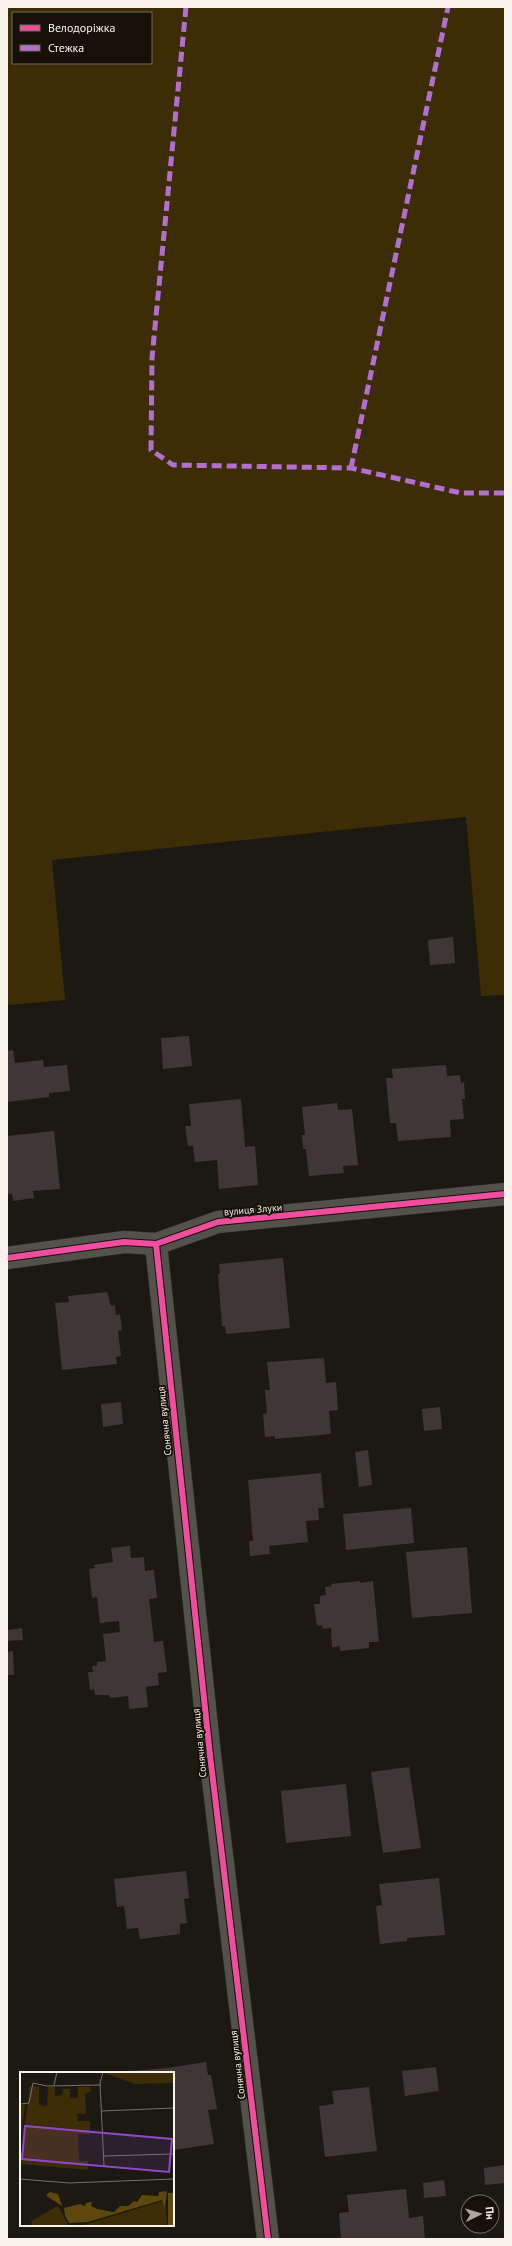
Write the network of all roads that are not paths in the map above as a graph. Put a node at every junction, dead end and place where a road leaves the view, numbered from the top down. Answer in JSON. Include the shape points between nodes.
{"nodes":[{"id":1,"x":505,"y":1194,"type":"edge"},
{"id":2,"x":156,"y":1244,"type":"junction"},
{"id":3,"x":7,"y":1258,"type":"edge"},
{"id":4,"x":268,"y":2239,"type":"edge"}],
"edges":[{"from":1,"to":2,"type":"street","name":"вулиця Злуки","via":[[218,1222]]},
{"from":2,"to":3,"type":"street","name":"вулиця Злуки","via":[[124,1242]]},
{"from":2,"to":4,"type":"street","name":"Сонячна вулиця","via":[[209,1748]]}]}
